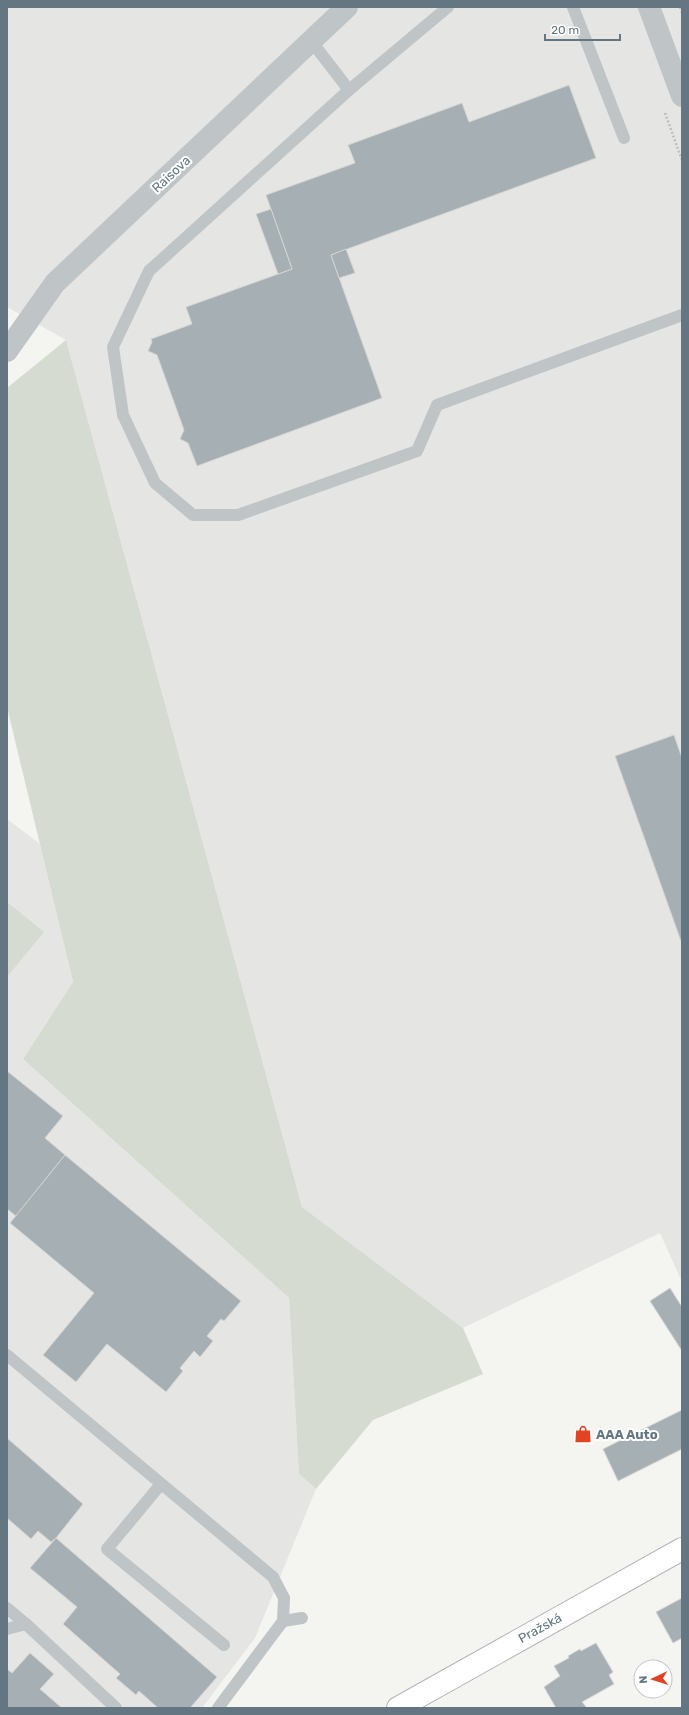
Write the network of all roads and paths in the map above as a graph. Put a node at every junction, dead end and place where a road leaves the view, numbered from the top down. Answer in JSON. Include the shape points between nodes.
{"nodes":[{"id":1,"x":347,"y":7,"type":"edge"},
{"id":2,"x":448,"y":7,"type":"edge"},
{"id":3,"x":573,"y":7,"type":"edge"},
{"id":4,"x":649,"y":7,"type":"edge"},
{"id":5,"x":680,"y":7,"type":"edge"},
{"id":6,"x":682,"y":13,"type":"edge"},
{"id":7,"x":312,"y":42,"type":"junction"},
{"id":8,"x":349,"y":90,"type":"junction"},
{"id":9,"x":682,"y":96,"type":"edge"},
{"id":10,"x":624,"y":138,"type":"dead end"},
{"id":11,"x":682,"y":315,"type":"edge"},
{"id":12,"x":7,"y":351,"type":"edge"},
{"id":13,"x":7,"y":1355,"type":"edge"},
{"id":14,"x":161,"y":1484,"type":"junction"},
{"id":15,"x":682,"y":1549,"type":"edge"},
{"id":16,"x":7,"y":1608,"type":"edge"},
{"id":17,"x":302,"y":1618,"type":"dead end"},
{"id":18,"x":283,"y":1621,"type":"junction"},
{"id":19,"x":26,"y":1624,"type":"junction"},
{"id":20,"x":7,"y":1629,"type":"edge"},
{"id":21,"x":224,"y":1645,"type":"dead end"},
{"id":22,"x":116,"y":1708,"type":"edge"},
{"id":23,"x":218,"y":1708,"type":"edge"},
{"id":24,"x":398,"y":1708,"type":"edge"}],
"edges":[{"from":1,"to":7,"type":"street","name":"Raisova"},
{"from":2,"to":8,"type":"lane"},
{"from":3,"to":10,"type":"lane"},
{"from":4,"to":9,"type":"street"},
{"from":5,"to":6,"type":"path"},
{"from":7,"to":8,"type":"lane"},
{"from":7,"to":12,"type":"street","name":"Raisova","via":[[56,283]]},
{"from":8,"to":11,"type":"lane","via":[[149,271],[112,347],[123,415],[155,483],[193,515],[238,515],[417,451],[438,405]]},
{"from":13,"to":14,"type":"lane"},
{"from":14,"to":18,"type":"lane","via":[[273,1577],[284,1598]]},
{"from":14,"to":21,"type":"lane","via":[[107,1549]]},
{"from":15,"to":24,"type":"main road","name":"Pražská"},
{"from":16,"to":19,"type":"lane"},
{"from":17,"to":18,"type":"lane"},
{"from":18,"to":23,"type":"lane"},
{"from":19,"to":20,"type":"lane"},
{"from":19,"to":22,"type":"lane"}]}
